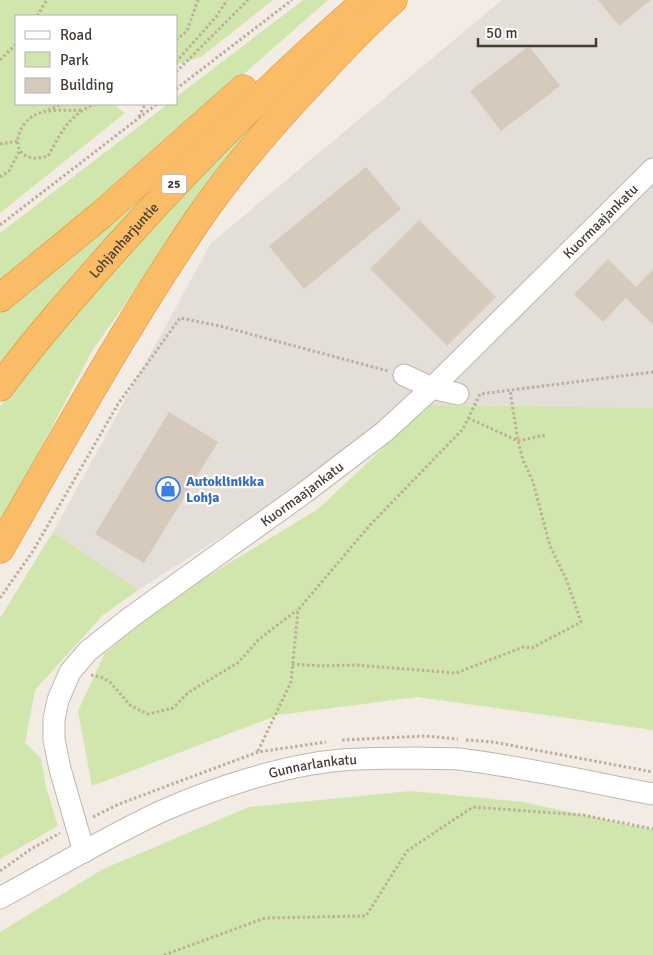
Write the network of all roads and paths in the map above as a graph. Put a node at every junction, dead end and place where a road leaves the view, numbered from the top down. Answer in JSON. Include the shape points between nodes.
{"nodes":[{"id":1,"x":47,"y":0,"type":"edge"},
{"id":2,"x":198,"y":0,"type":"edge"},
{"id":3,"x":227,"y":0,"type":"edge"},
{"id":4,"x":248,"y":0,"type":"edge"},
{"id":5,"x":292,"y":0,"type":"edge"},
{"id":6,"x":347,"y":0,"type":"edge"},
{"id":7,"x":367,"y":0,"type":"edge"},
{"id":8,"x":393,"y":0,"type":"edge"},
{"id":9,"x":38,"y":15,"type":"edge"},
{"id":10,"x":178,"y":38,"type":"edge"},
{"id":11,"x":15,"y":45,"type":"edge"},
{"id":12,"x":0,"y":60,"type":"edge"},
{"id":13,"x":178,"y":60,"type":"edge"},
{"id":14,"x":178,"y":70,"type":"edge"},
{"id":15,"x":178,"y":87,"type":"edge"},
{"id":16,"x":59,"y":105,"type":"edge"},
{"id":17,"x":93,"y":105,"type":"edge"},
{"id":18,"x":145,"y":105,"type":"edge"},
{"id":19,"x":156,"y":105,"type":"edge"},
{"id":20,"x":81,"y":110,"type":"junction"},
{"id":21,"x":45,"y":111,"type":"junction"},
{"id":22,"x":139,"y":118,"type":"junction"},
{"id":23,"x":18,"y":141,"type":"junction"},
{"id":24,"x":0,"y":144,"type":"edge"},
{"id":25,"x":20,"y":150,"type":"junction"},
{"id":26,"x":653,"y":169,"type":"edge"},
{"id":27,"x":0,"y":177,"type":"edge"},
{"id":28,"x":1,"y":224,"type":"edge"},
{"id":29,"x":0,"y":298,"type":"edge"},
{"id":30,"x":653,"y":372,"type":"edge"},
{"id":31,"x":404,"y":375,"type":"joint"},
{"id":32,"x":0,"y":387,"type":"edge"},
{"id":33,"x":432,"y":388,"type":"junction"},
{"id":34,"x":510,"y":390,"type":"junction"},
{"id":35,"x":458,"y":394,"type":"dead end"},
{"id":36,"x":468,"y":418,"type":"junction"},
{"id":37,"x":546,"y":435,"type":"dead end"},
{"id":38,"x":518,"y":442,"type":"junction"},
{"id":39,"x":0,"y":549,"type":"edge"},
{"id":40,"x":0,"y":598,"type":"edge"},
{"id":41,"x":298,"y":610,"type":"junction"},
{"id":42,"x":292,"y":664,"type":"junction"},
{"id":43,"x":70,"y":672,"type":"junction"},
{"id":44,"x":258,"y":752,"type":"dead end"},
{"id":45,"x":653,"y":794,"type":"edge"},
{"id":46,"x":653,"y":829,"type":"edge"},
{"id":47,"x":84,"y":852,"type":"junction"},
{"id":48,"x":0,"y":898,"type":"edge"},
{"id":49,"x":164,"y":955,"type":"edge"}],
"edges":[{"from":1,"to":9,"type":"path"},
{"from":2,"to":10,"type":"path","via":[[187,31]]},
{"from":3,"to":13,"type":"path"},
{"from":4,"to":14,"type":"path"},
{"from":5,"to":15,"type":"path"},
{"from":6,"to":29,"type":"highway","via":[[101,215]]},
{"from":7,"to":32,"type":"highway","name":"Lohjanharjuntie","number":"25","via":[[260,97],[176,181],[87,281]]},
{"from":8,"to":39,"type":"highway","via":[[296,98],[200,216],[91,391]]},
{"from":11,"to":12,"type":"path"},
{"from":16,"to":21,"type":"path"},
{"from":17,"to":20,"type":"path"},
{"from":18,"to":22,"type":"path"},
{"from":19,"to":22,"type":"path"},
{"from":20,"to":21,"type":"path"},
{"from":20,"to":25,"type":"path","via":[[48,156],[28,157]]},
{"from":21,"to":23,"type":"path","via":[[29,118],[19,130]]},
{"from":22,"to":28,"type":"path"},
{"from":23,"to":24,"type":"path"},
{"from":23,"to":25,"type":"path"},
{"from":25,"to":27,"type":"path","via":[[9,171]]},
{"from":26,"to":33,"type":"street","name":"Kuormaajankatu"},
{"from":30,"to":34,"type":"path"},
{"from":31,"to":33,"type":"street"},
{"from":31,"to":40,"type":"path","via":[[180,318],[118,404],[33,551]]},
{"from":33,"to":35,"type":"street"},
{"from":33,"to":43,"type":"street","name":"Kuormaajankatu","via":[[384,432],[311,488],[117,628],[88,651]]},
{"from":34,"to":36,"type":"path","via":[[480,394]]},
{"from":34,"to":38,"type":"path"},
{"from":36,"to":38,"type":"path"},
{"from":36,"to":41,"type":"path","via":[[463,429],[370,525]]},
{"from":37,"to":38,"type":"path"},
{"from":38,"to":42,"type":"path","via":[[533,482],[550,546],[567,581],[581,622],[532,648],[523,647],[456,673],[355,664]]},
{"from":41,"to":42,"type":"path"},
{"from":41,"to":43,"type":"path","via":[[258,640],[239,662],[189,692],[173,708],[148,714],[131,706],[110,682],[101,677]]},
{"from":42,"to":44,"type":"path","via":[[291,682]]},
{"from":43,"to":47,"type":"street","name":"Kuormaajankatu","via":[[58,700],[54,740]]},
{"from":45,"to":47,"type":"street","name":"Gunnarlankatu","via":[[458,759],[341,760],[289,769],[196,797]]},
{"from":46,"to":49,"type":"path","via":[[584,815],[473,807],[407,851],[366,916],[266,918]]},
{"from":47,"to":48,"type":"street","name":"Gunnarlankatu"}]}
